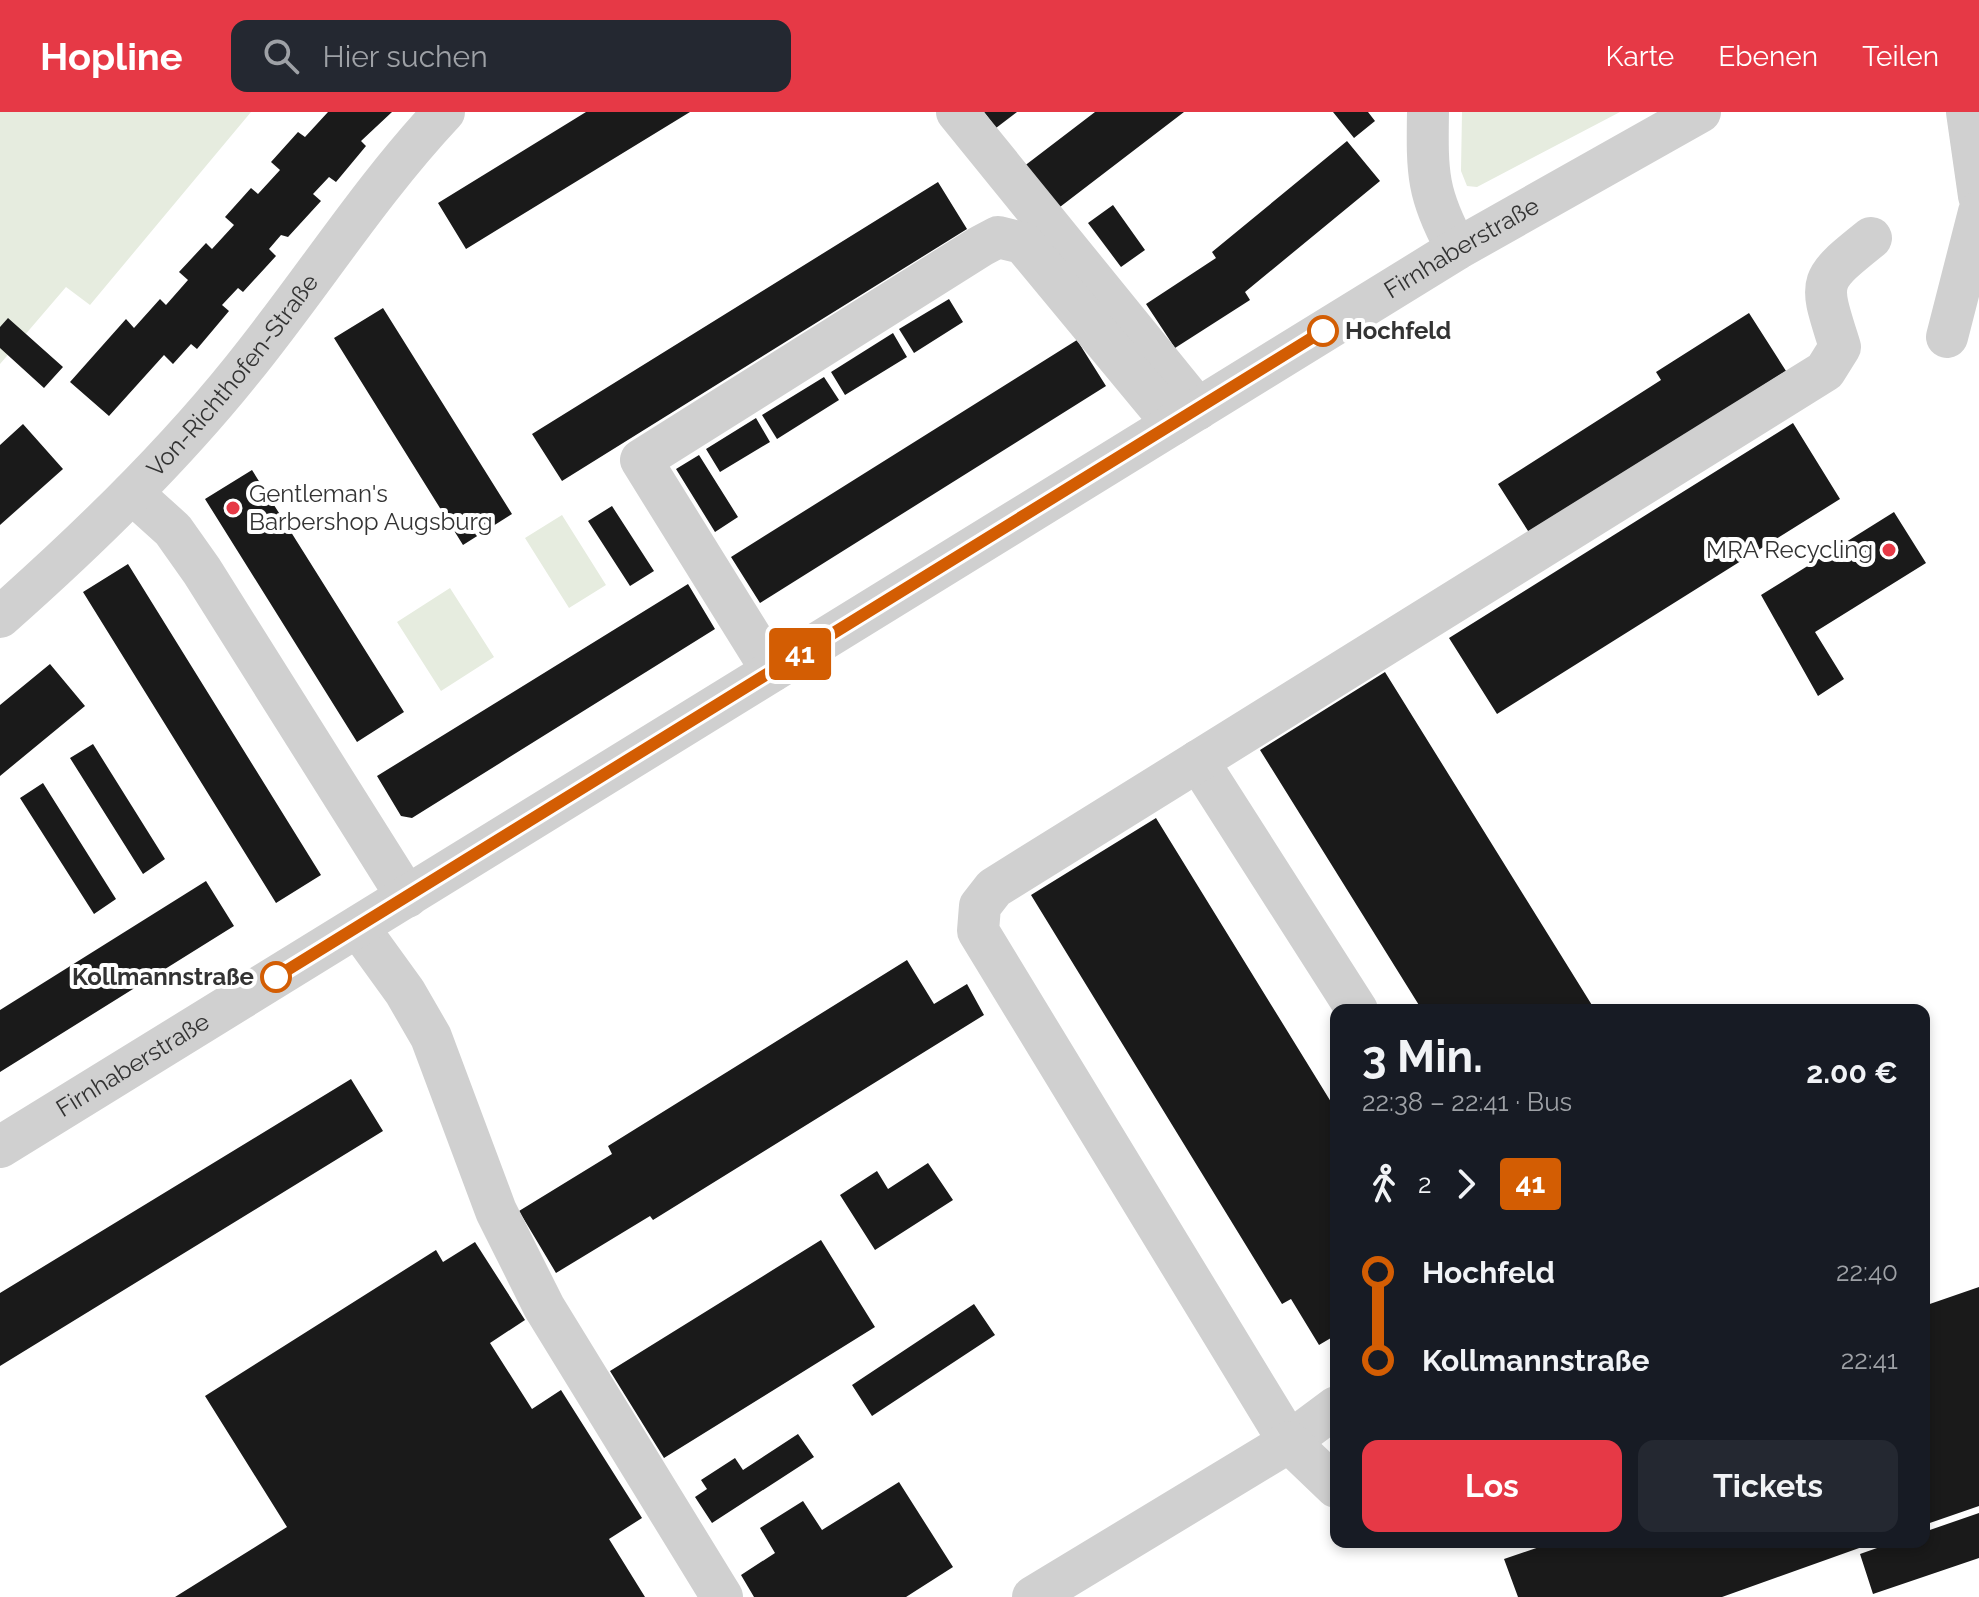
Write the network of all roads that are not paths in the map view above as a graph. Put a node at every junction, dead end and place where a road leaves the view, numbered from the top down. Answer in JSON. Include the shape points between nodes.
{"nodes":[{"id":1,"x":444,"y":112,"type":"edge"},
{"id":2,"x":957,"y":112,"type":"edge"},
{"id":3,"x":1428,"y":112,"type":"edge"},
{"id":4,"x":1700,"y":112,"type":"edge"},
{"id":5,"x":1967,"y":112,"type":"edge"},
{"id":6,"x":1979,"y":196,"type":"edge"},
{"id":7,"x":1979,"y":212,"type":"edge"},
{"id":8,"x":1871,"y":238,"type":"dead end"},
{"id":9,"x":1457,"y":249,"type":"junction"},
{"id":10,"x":1947,"y":337,"type":"dead end"},
{"id":11,"x":1185,"y":416,"type":"junction"},
{"id":12,"x":132,"y":493,"type":"junction"},
{"id":13,"x":0,"y":617,"type":"edge"},
{"id":14,"x":772,"y":671,"type":"junction"},
{"id":15,"x":1198,"y":761,"type":"junction"},
{"id":16,"x":407,"y":897,"type":"junction"},
{"id":17,"x":358,"y":927,"type":"junction"},
{"id":18,"x":1353,"y":1004,"type":"edge"},
{"id":19,"x":0,"y":1147,"type":"edge"},
{"id":20,"x":1330,"y":1411,"type":"edge"},
{"id":21,"x":1289,"y":1442,"type":"junction"},
{"id":22,"x":1330,"y":1481,"type":"edge"},
{"id":23,"x":722,"y":1597,"type":"edge"},
{"id":24,"x":1033,"y":1597,"type":"edge"}],
"edges":[{"from":1,"to":12,"type":"street","name":"Von-Richthofen-Straße","via":[[379,186],[243,370]]},
{"from":2,"to":11,"type":"street"},
{"from":3,"to":9,"type":"street","via":[[1427,174],[1436,211]]},
{"from":4,"to":9,"type":"street","name":"Firnhaberstraße"},
{"from":5,"to":6,"type":"street"},
{"from":7,"to":10,"type":"street"},
{"from":8,"to":15,"type":"street","via":[[1829,272],[1824,294],[1840,347],[1825,371]]},
{"from":9,"to":11,"type":"street","name":"Firnhaberstraße"},
{"from":11,"to":14,"type":"street","name":"Firnhaberstraße"},
{"from":11,"to":14,"type":"street","via":[[1023,243],[998,237],[981,246],[641,460]]},
{"from":12,"to":13,"type":"street","name":"Von-Richthofen-Straße"},
{"from":12,"to":16,"type":"street","via":[[173,530],[202,571]]},
{"from":14,"to":16,"type":"street","name":"Firnhaberstraße"},
{"from":15,"to":18,"type":"street"},
{"from":15,"to":21,"type":"street","via":[[994,888],[980,906],[978,931]]},
{"from":16,"to":17,"type":"street","name":"Firnhaberstraße"},
{"from":17,"to":19,"type":"street","name":"Firnhaberstraße"},
{"from":17,"to":23,"type":"street","via":[[431,1037],[496,1211],[544,1307]]},
{"from":20,"to":21,"type":"street"},
{"from":21,"to":22,"type":"street"},
{"from":21,"to":24,"type":"street"}]}
